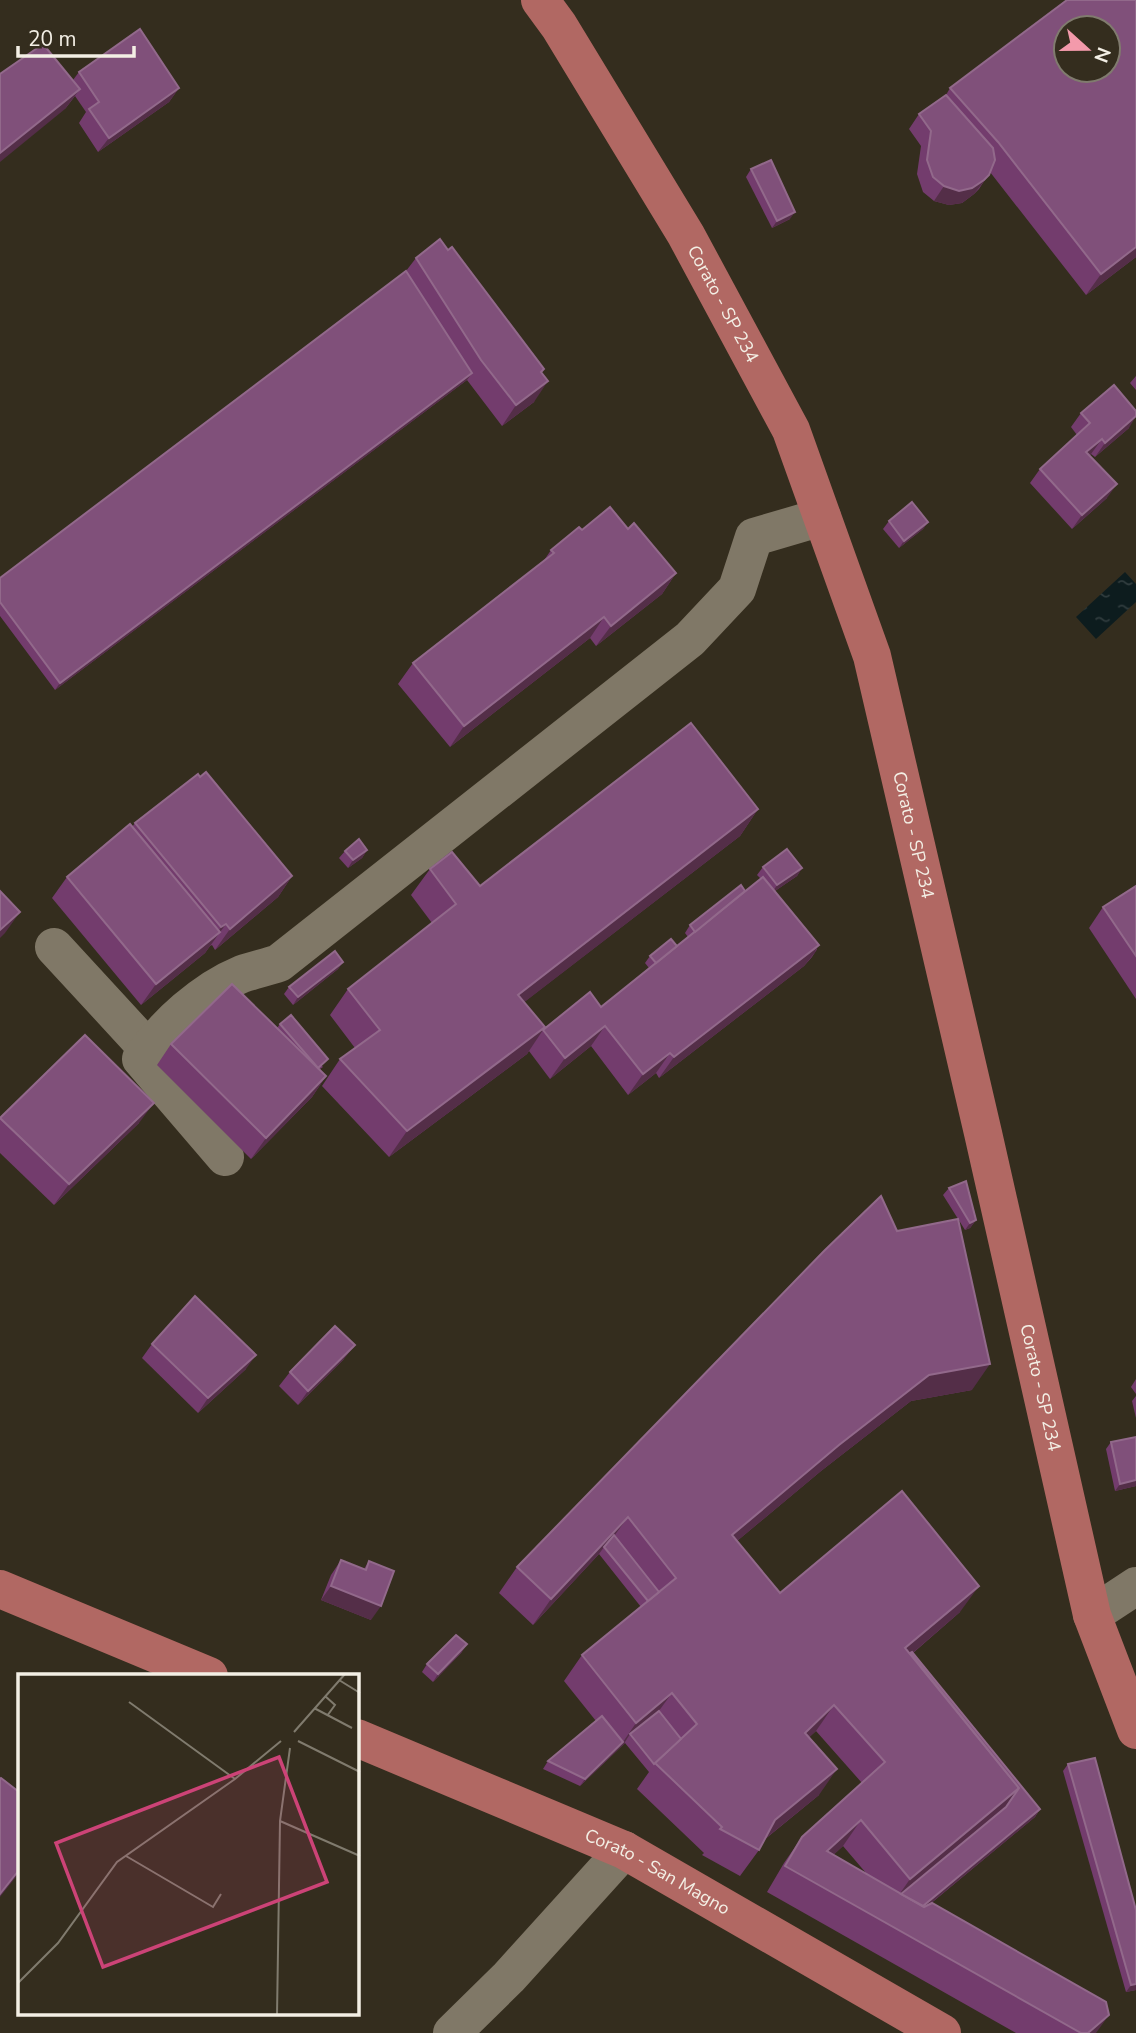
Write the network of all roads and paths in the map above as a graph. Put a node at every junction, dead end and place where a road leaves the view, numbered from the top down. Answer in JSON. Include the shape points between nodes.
{"nodes":[{"id":1,"x":540,"y":0,"type":"edge"},
{"id":2,"x":822,"y":517,"type":"junction"},
{"id":3,"x":54,"y":947,"type":"dead end"},
{"id":4,"x":148,"y":1049,"type":"junction"},
{"id":5,"x":225,"y":1157,"type":"dead end"},
{"id":6,"x":1136,"y":1586,"type":"edge"},
{"id":7,"x":0,"y":1589,"type":"edge"},
{"id":8,"x":1091,"y":1615,"type":"junction"},
{"id":9,"x":204,"y":1674,"type":"edge"},
{"id":10,"x":1136,"y":1730,"type":"edge"},
{"id":11,"x":359,"y":1739,"type":"edge"},
{"id":12,"x":624,"y":1850,"type":"junction"},
{"id":13,"x":452,"y":2033,"type":"edge"},
{"id":14,"x":942,"y":2033,"type":"edge"}],
"edges":[{"from":1,"to":2,"type":"main road","name":"Corato - SP 234","via":[[685,235],[791,430]]},
{"from":2,"to":4,"type":"street","via":[[754,537],[737,589],[691,639],[279,963],[240,975],[195,1002]]},
{"from":2,"to":8,"type":"main road","name":"Corato - SP 234","via":[[872,656]]},
{"from":3,"to":4,"type":"street"},
{"from":4,"to":5,"type":"street","via":[[141,1059]]},
{"from":6,"to":8,"type":"street"},
{"from":7,"to":9,"type":"main road"},
{"from":8,"to":10,"type":"main road","name":"Corato - SP 234"},
{"from":11,"to":12,"type":"main road","name":"Corato - San Magno"},
{"from":12,"to":13,"type":"street","via":[[509,1978]]},
{"from":12,"to":14,"type":"main road","name":"Corato - San Magno"}]}
